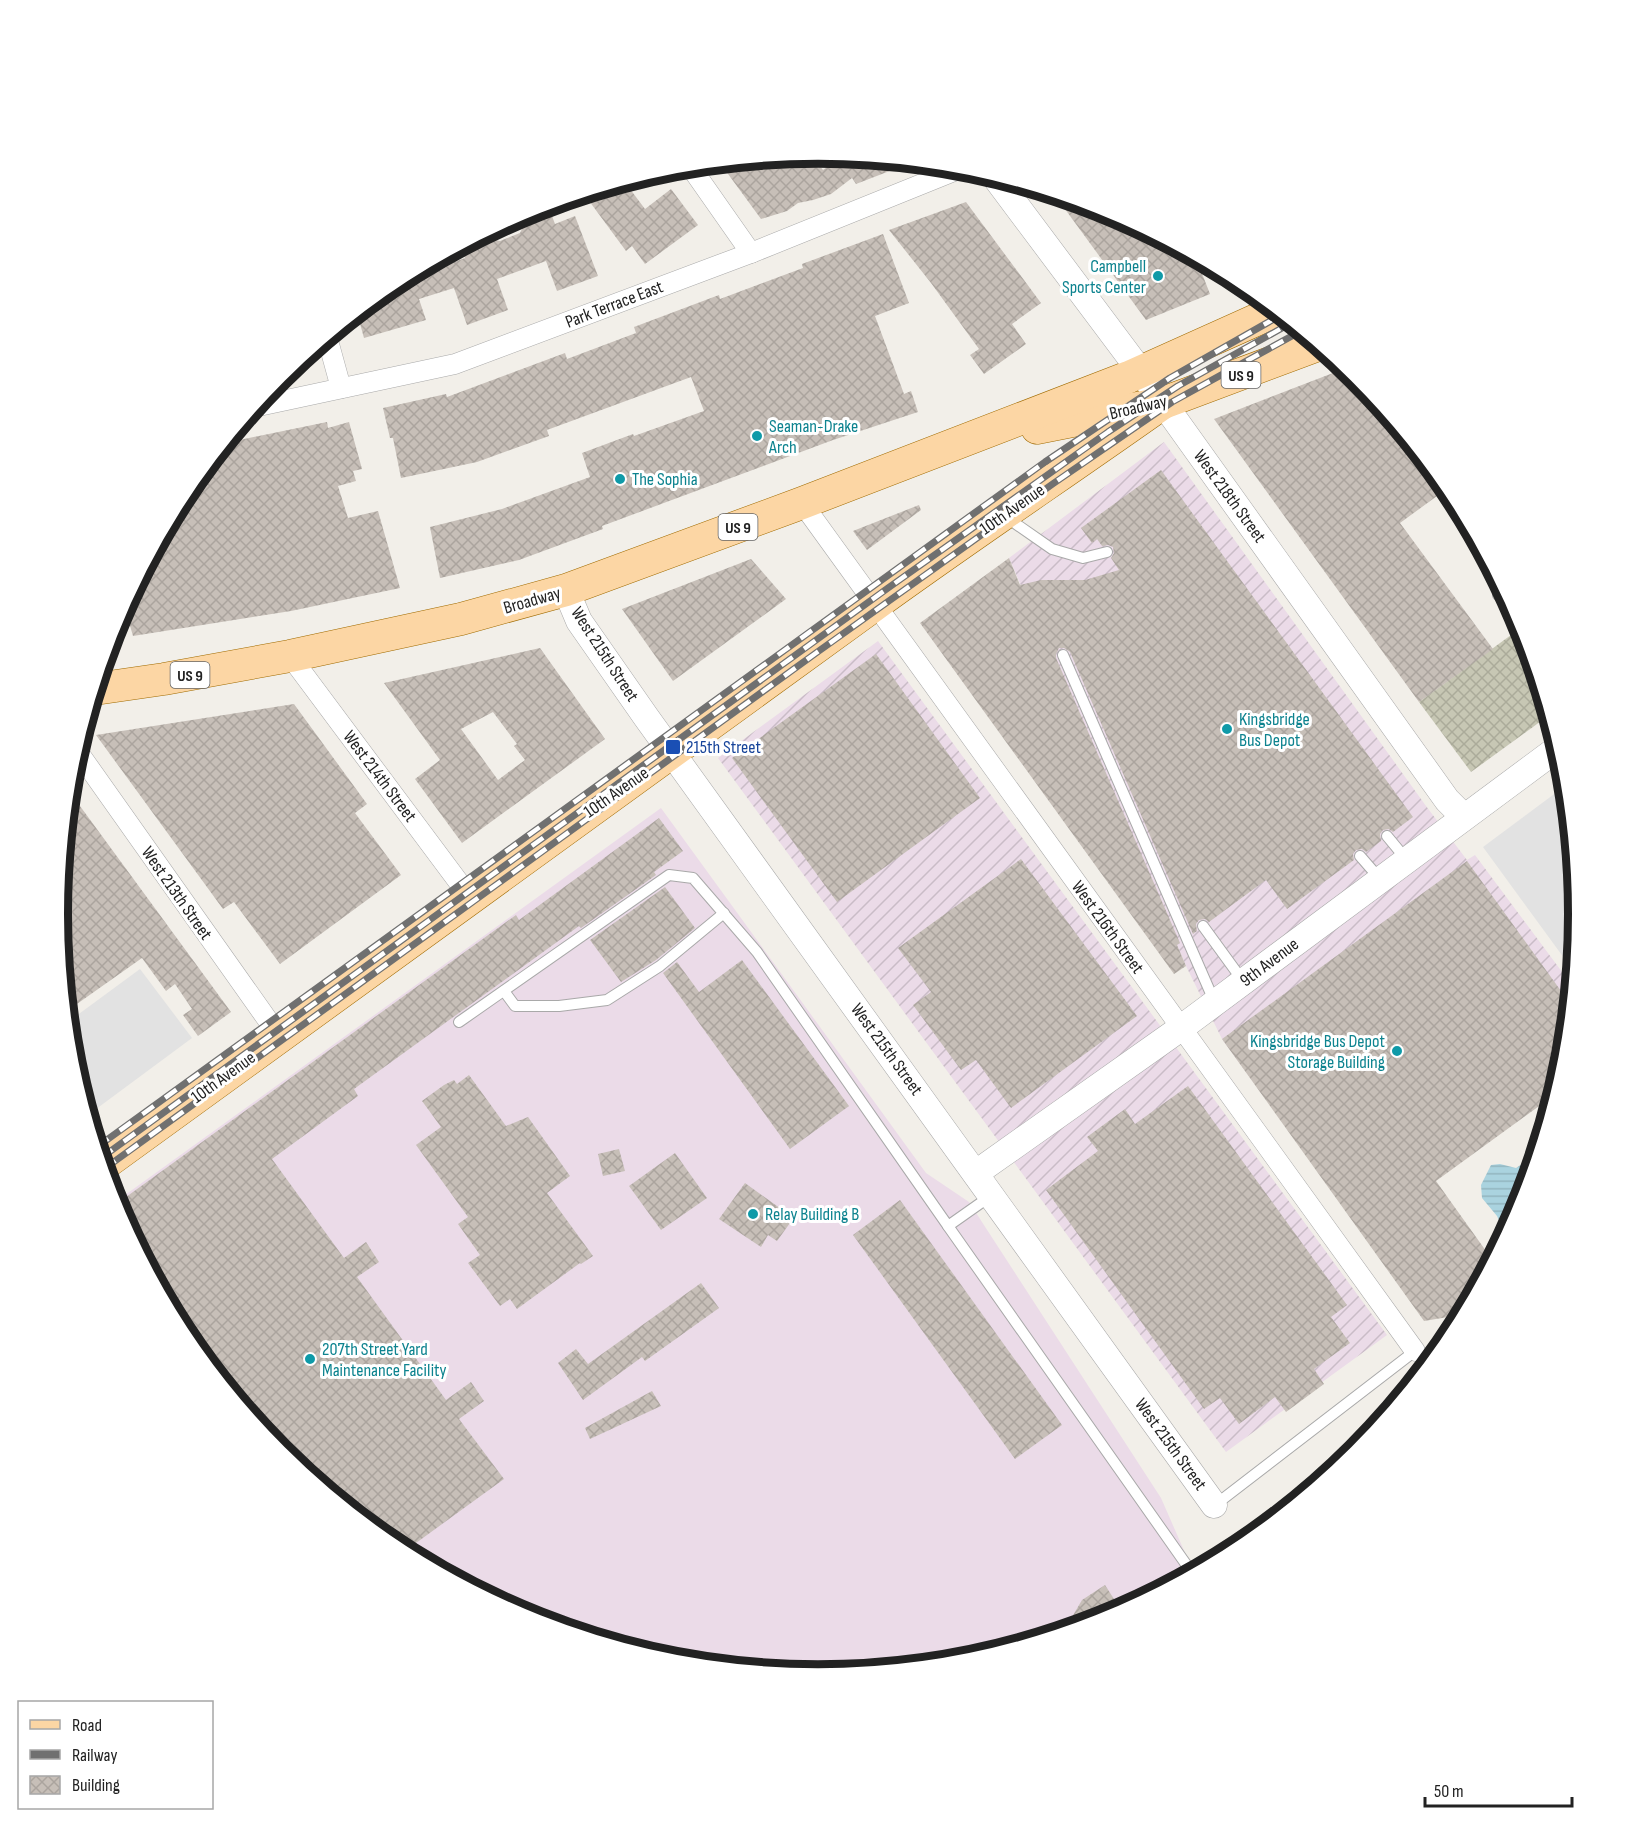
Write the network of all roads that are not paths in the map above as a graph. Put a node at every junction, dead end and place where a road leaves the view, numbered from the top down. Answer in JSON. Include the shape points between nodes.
{"nodes":[{"id":1,"x":696,"y":174,"type":"edge"},
{"id":2,"x":945,"y":175,"type":"edge"},
{"id":3,"x":1002,"y":187,"type":"edge"},
{"id":4,"x":751,"y":253,"type":"junction"},
{"id":5,"x":1269,"y":314,"type":"edge"},
{"id":6,"x":329,"y":345,"type":"edge"},
{"id":7,"x":1310,"y":348,"type":"edge"},
{"id":8,"x":1141,"y":372,"type":"junction"},
{"id":9,"x":341,"y":388,"type":"junction"},
{"id":10,"x":1163,"y":403,"type":"junction"},
{"id":11,"x":268,"y":404,"type":"edge"},
{"id":12,"x":951,"y":445,"type":"junction"},
{"id":13,"x":802,"y":503,"type":"junction"},
{"id":14,"x":1003,"y":515,"type":"junction"},
{"id":15,"x":1107,"y":552,"type":"dead end"},
{"id":16,"x":566,"y":590,"type":"junction"},
{"id":17,"x":874,"y":604,"type":"junction"},
{"id":18,"x":1063,"y":655,"type":"dead end"},
{"id":19,"x":290,"y":656,"type":"junction"},
{"id":20,"x":102,"y":688,"type":"edge"},
{"id":21,"x":672,"y":752,"type":"junction"},
{"id":22,"x":1550,"y":754,"type":"edge"},
{"id":23,"x":84,"y":760,"type":"edge"},
{"id":24,"x":1463,"y":816,"type":"junction"},
{"id":25,"x":1387,"y":836,"type":"dead end"},
{"id":26,"x":1360,"y":856,"type":"dead end"},
{"id":27,"x":1406,"y":859,"type":"junction"},
{"id":28,"x":1380,"y":879,"type":"junction"},
{"id":29,"x":469,"y":896,"type":"junction"},
{"id":30,"x":724,"y":914,"type":"junction"},
{"id":31,"x":1203,"y":926,"type":"dead end"},
{"id":32,"x":1244,"y":981,"type":"junction"},
{"id":33,"x":504,"y":991,"type":"junction"},
{"id":34,"x":1215,"y":1003,"type":"junction"},
{"id":35,"x":459,"y":1022,"type":"dead end"},
{"id":36,"x":1181,"y":1028,"type":"junction"},
{"id":37,"x":279,"y":1036,"type":"junction"},
{"id":38,"x":109,"y":1160,"type":"edge"},
{"id":39,"x":976,"y":1173,"type":"junction"},
{"id":40,"x":992,"y":1195,"type":"junction"},
{"id":41,"x":948,"y":1226,"type":"junction"},
{"id":42,"x":1415,"y":1351,"type":"joint"},
{"id":43,"x":1214,"y":1505,"type":"joint"},
{"id":44,"x":1187,"y":1566,"type":"edge"}],
"edges":[{"from":1,"to":4,"type":"street"},
{"from":2,"to":4,"type":"street","name":"Park Terrace East"},
{"from":3,"to":8,"type":"street","name":"West 218th Street"},
{"from":4,"to":9,"type":"street","name":"Park Terrace East","via":[[455,364]]},
{"from":5,"to":8,"type":"main road","name":"Broadway","number":"US 9"},
{"from":6,"to":9,"type":"street"},
{"from":7,"to":10,"type":"main road","name":"Broadway","number":"US 9"},
{"from":8,"to":10,"type":"street","name":"West 218th Street"},
{"from":8,"to":12,"type":"main road","name":"Broadway","number":"US 9"},
{"from":9,"to":11,"type":"street","name":"Park Terrace East"},
{"from":10,"to":12,"type":"main road","name":"Broadway","number":"US 9"},
{"from":10,"to":14,"type":"main road","name":"10th Avenue"},
{"from":10,"to":24,"type":"street","name":"West 218th Street","via":[[1447,800]]},
{"from":12,"to":13,"type":"main road","name":"Broadway","number":"US 9"},
{"from":13,"to":16,"type":"main road","name":"Broadway","number":"US 9"},
{"from":13,"to":17,"type":"street","name":"West 216th Street"},
{"from":14,"to":15,"type":"lane","via":[[1052,549],[1083,558]]},
{"from":14,"to":17,"type":"main road","name":"10th Avenue"},
{"from":16,"to":19,"type":"main road","name":"Broadway","number":"US 9","via":[[430,627]]},
{"from":16,"to":21,"type":"street","name":"West 215th Street","via":[[579,621]]},
{"from":17,"to":21,"type":"main road","name":"10th Avenue"},
{"from":17,"to":36,"type":"street","name":"West 216th Street"},
{"from":18,"to":34,"type":"lane"},
{"from":19,"to":20,"type":"main road","name":"Broadway","number":"US 9"},
{"from":19,"to":29,"type":"street","name":"West 214th Street"},
{"from":21,"to":29,"type":"main road","name":"10th Avenue"},
{"from":21,"to":39,"type":"street","name":"West 215th Street"},
{"from":22,"to":24,"type":"street","name":"9th Avenue"},
{"from":23,"to":37,"type":"street","name":"West 213th Street"},
{"from":24,"to":27,"type":"street","name":"9th Avenue"},
{"from":25,"to":27,"type":"lane"},
{"from":26,"to":28,"type":"lane"},
{"from":27,"to":28,"type":"street","name":"9th Avenue"},
{"from":28,"to":32,"type":"street","name":"9th Avenue"},
{"from":29,"to":37,"type":"main road","name":"10th Avenue"},
{"from":30,"to":33,"type":"lane","via":[[660,966],[607,1000],[515,1006]]},
{"from":30,"to":33,"type":"lane","via":[[693,878],[669,875]]},
{"from":30,"to":41,"type":"lane","via":[[758,952]]},
{"from":31,"to":32,"type":"lane"},
{"from":32,"to":34,"type":"street","name":"9th Avenue"},
{"from":33,"to":35,"type":"lane"},
{"from":34,"to":36,"type":"street","name":"9th Avenue"},
{"from":36,"to":39,"type":"street","name":"9th Avenue"},
{"from":36,"to":42,"type":"street","name":"West 216th Street"},
{"from":37,"to":38,"type":"main road","name":"10th Avenue"},
{"from":39,"to":40,"type":"street","name":"West 215th Street"},
{"from":40,"to":41,"type":"lane"},
{"from":40,"to":43,"type":"street","name":"West 215th Street"},
{"from":41,"to":44,"type":"lane"},
{"from":42,"to":43,"type":"lane"}]}
